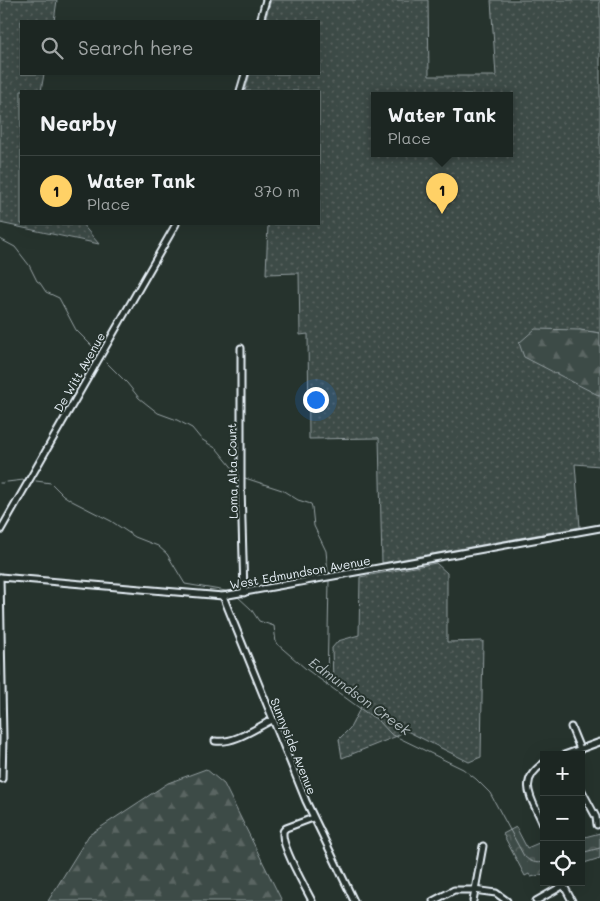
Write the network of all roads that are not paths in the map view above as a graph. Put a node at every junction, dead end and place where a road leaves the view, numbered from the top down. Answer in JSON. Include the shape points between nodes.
{"nodes":[{"id":1,"x":266,"y":0,"type":"edge"},
{"id":2,"x":260,"y":20,"type":"edge"},
{"id":3,"x":245,"y":75,"type":"edge"},
{"id":4,"x":240,"y":90,"type":"edge"},
{"id":5,"x":175,"y":225,"type":"edge"},
{"id":6,"x":241,"y":348,"type":"dead end"},
{"id":7,"x":600,"y":528,"type":"edge"},
{"id":8,"x":0,"y":531,"type":"edge"},
{"id":9,"x":0,"y":577,"type":"edge"},
{"id":10,"x":244,"y":592,"type":"junction"},
{"id":11,"x":222,"y":596,"type":"junction"},
{"id":12,"x":272,"y":720,"type":"junction"},
{"id":13,"x":572,"y":727,"type":"dead end"},
{"id":14,"x":215,"y":741,"type":"dead end"},
{"id":15,"x":600,"y":742,"type":"edge"},
{"id":16,"x":580,"y":749,"type":"junction"},
{"id":17,"x":575,"y":751,"type":"edge"},
{"id":18,"x":540,"y":766,"type":"edge"},
{"id":19,"x":2,"y":779,"type":"dead end"},
{"id":20,"x":585,"y":796,"type":"edge"},
{"id":21,"x":313,"y":818,"type":"junction"},
{"id":22,"x":540,"y":818,"type":"edge"},
{"id":23,"x":597,"y":825,"type":"dead end"},
{"id":24,"x":483,"y":846,"type":"dead end"},
{"id":25,"x":560,"y":886,"type":"edge"},
{"id":26,"x":564,"y":886,"type":"edge"},
{"id":27,"x":474,"y":890,"type":"junction"},
{"id":28,"x":312,"y":901,"type":"edge"},
{"id":29,"x":354,"y":901,"type":"edge"},
{"id":30,"x":433,"y":901,"type":"edge"},
{"id":31,"x":473,"y":901,"type":"edge"},
{"id":32,"x":507,"y":901,"type":"edge"},
{"id":33,"x":536,"y":901,"type":"edge"},
{"id":34,"x":572,"y":901,"type":"edge"}],
"edges":[{"from":1,"to":2,"type":"street"},
{"from":3,"to":4,"type":"street"},
{"from":5,"to":8,"type":"street","name":"De Witt Avenue"},
{"from":6,"to":10,"type":"street","name":"Loma Alta Court"},
{"from":7,"to":10,"type":"street","name":"West Edmundson Avenue"},
{"from":9,"to":11,"type":"street","name":"West Edmundson Avenue"},
{"from":9,"to":19,"type":"street"},
{"from":10,"to":11,"type":"street","name":"West Edmundson Avenue"},
{"from":11,"to":12,"type":"street","name":"Sunnyside Avenue"},
{"from":12,"to":14,"type":"street","via":[[223,743]]},
{"from":12,"to":21,"type":"street","name":"Sunnyside Avenue"},
{"from":13,"to":16,"type":"street"},
{"from":15,"to":16,"type":"street"},
{"from":16,"to":17,"type":"street"},
{"from":18,"to":22,"type":"street","via":[[531,776],[528,790]]},
{"from":20,"to":23,"type":"street"},
{"from":21,"to":28,"type":"street","via":[[283,832],[288,852]]},
{"from":21,"to":29,"type":"street","name":"Sunnyside Avenue"},
{"from":24,"to":27,"type":"street"},
{"from":25,"to":33,"type":"street"},
{"from":26,"to":34,"type":"street"},
{"from":27,"to":30,"type":"street","via":[[454,890]]},
{"from":27,"to":31,"type":"street"},
{"from":27,"to":32,"type":"street","via":[[496,893]]}]}
